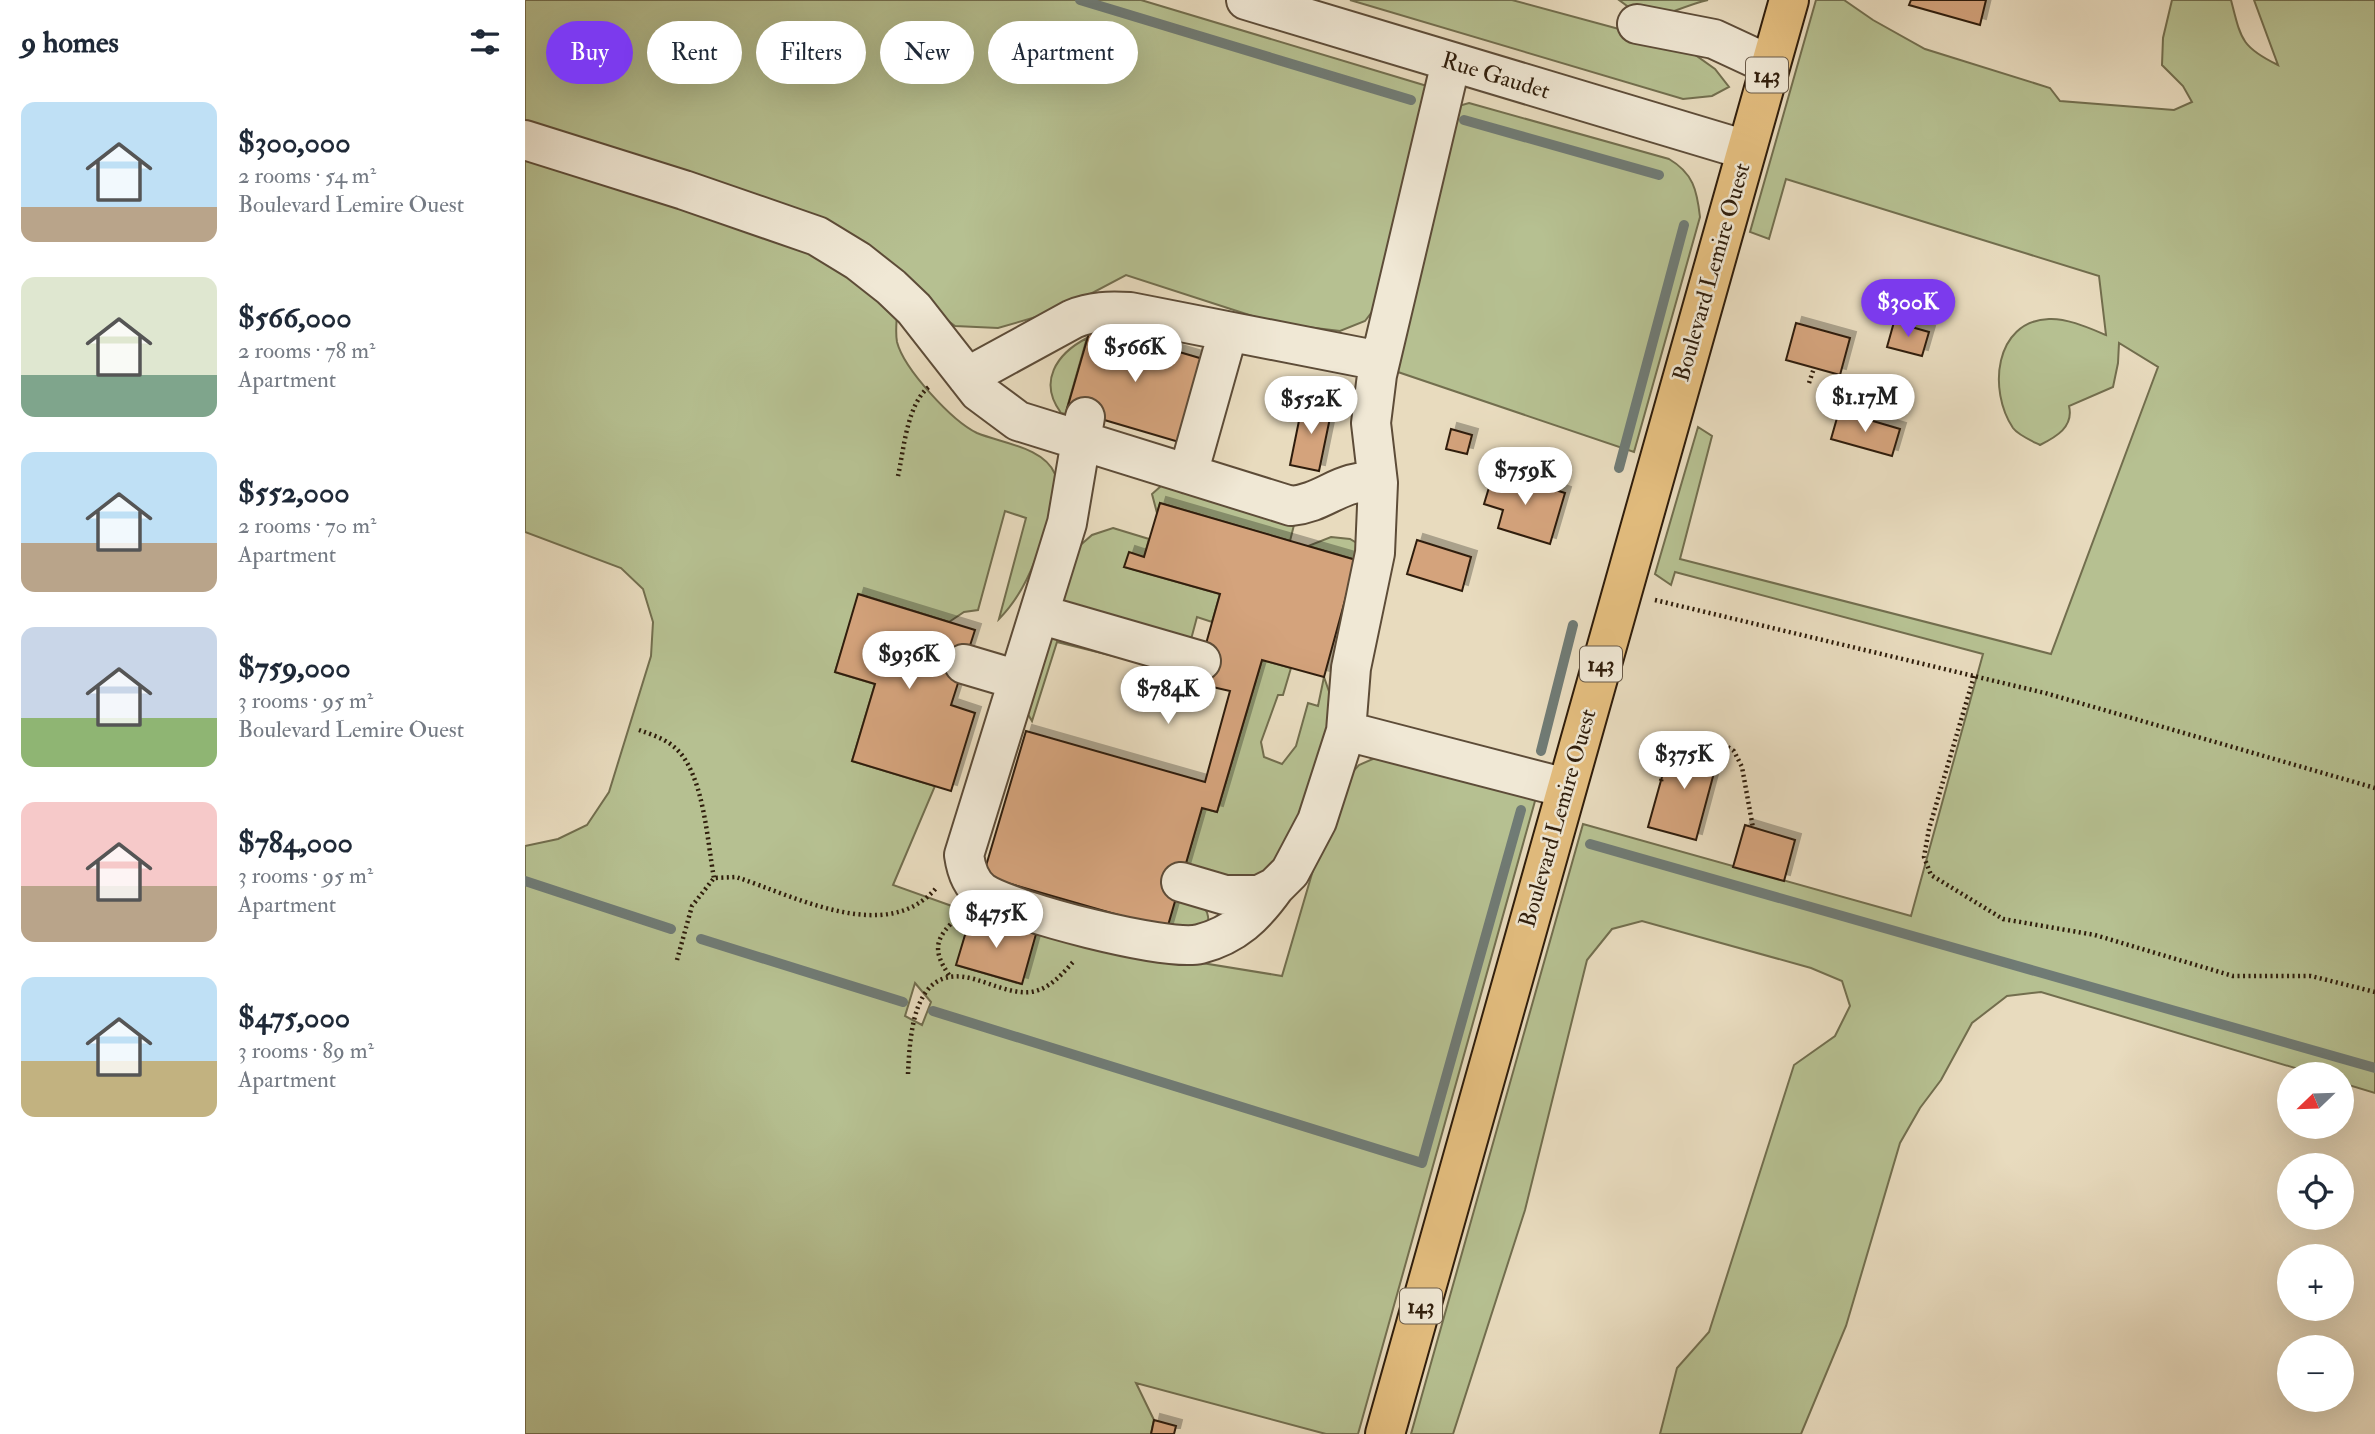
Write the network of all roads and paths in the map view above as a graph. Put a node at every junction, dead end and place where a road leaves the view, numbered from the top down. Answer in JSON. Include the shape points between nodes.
{"nodes":[{"id":1,"x":1246,"y":0,"type":"edge"},
{"id":2,"x":1789,"y":0,"type":"edge"},
{"id":3,"x":1637,"y":24,"type":"dead end"},
{"id":4,"x":1451,"y":62,"type":"junction"},
{"id":5,"x":1770,"y":65,"type":"junction"},
{"id":6,"x":525,"y":140,"type":"edge"},
{"id":7,"x":1746,"y":150,"type":"junction"},
{"id":8,"x":1228,"y":332,"type":"junction"},
{"id":9,"x":1380,"y":361,"type":"junction"},
{"id":10,"x":1815,"y":368,"type":"dead end"},
{"id":11,"x":967,"y":377,"type":"junction"},
{"id":12,"x":1809,"y":383,"type":"dead end"},
{"id":13,"x":1083,"y":427,"type":"junction"},
{"id":14,"x":1536,"y":471,"type":"dead end"},
{"id":15,"x":1188,"y":474,"type":"junction"},
{"id":16,"x":898,"y":476,"type":"dead end"},
{"id":17,"x":1378,"y":483,"type":"junction"},
{"id":18,"x":1533,"y":483,"type":"dead end"},
{"id":19,"x":1622,"y":590,"type":"junction"},
{"id":20,"x":1039,"y":614,"type":"junction"},
{"id":21,"x":1201,"y":661,"type":"dead end"},
{"id":22,"x":964,"y":664,"type":"dead end"},
{"id":23,"x":1974,"y":676,"type":"junction"},
{"id":24,"x":1019,"y":680,"type":"junction"},
{"id":25,"x":639,"y":730,"type":"dead end"},
{"id":26,"x":1346,"y":730,"type":"junction"},
{"id":27,"x":1728,"y":747,"type":"dead end"},
{"id":28,"x":1668,"y":755,"type":"dead end"},
{"id":29,"x":1661,"y":780,"type":"dead end"},
{"id":30,"x":1566,"y":788,"type":"junction"},
{"id":31,"x":2375,"y":788,"type":"edge"},
{"id":32,"x":1753,"y":828,"type":"dead end"},
{"id":33,"x":972,"y":877,"type":"junction"},
{"id":34,"x":714,"y":878,"type":"junction"},
{"id":35,"x":1181,"y":881,"type":"dead end"},
{"id":36,"x":1275,"y":887,"type":"junction"},
{"id":37,"x":677,"y":960,"type":"dead end"},
{"id":38,"x":1074,"y":961,"type":"dead end"},
{"id":39,"x":949,"y":975,"type":"junction"},
{"id":40,"x":2375,"y":992,"type":"edge"},
{"id":41,"x":908,"y":1074,"type":"dead end"},
{"id":42,"x":1385,"y":1434,"type":"edge"}],
"edges":[{"from":1,"to":4,"type":"street","name":"Rue Gaudet"},
{"from":2,"to":5,"type":"main road","name":"Boulevard Lemire Ouest","number":"143"},
{"from":3,"to":5,"type":"street","via":[[1714,39]]},
{"from":4,"to":7,"type":"street","name":"Rue Gaudet"},
{"from":4,"to":9,"type":"street"},
{"from":5,"to":7,"type":"main road","name":"Boulevard Lemire Ouest","number":"143"},
{"from":6,"to":11,"type":"street","via":[[817,236],[891,287]]},
{"from":7,"to":19,"type":"main road","name":"Boulevard Lemire Ouest","number":"143"},
{"from":8,"to":9,"type":"street"},
{"from":8,"to":11,"type":"street","via":[[1130,312],[1090,312]]},
{"from":8,"to":15,"type":"street"},
{"from":9,"to":17,"type":"street","via":[[1371,423]]},
{"from":10,"to":12,"type":"path"},
{"from":11,"to":13,"type":"street","via":[[996,407],[1018,421]]},
{"from":11,"to":16,"type":"path","via":[[942,380],[919,397]]},
{"from":13,"to":15,"type":"street","via":[[1141,445]]},
{"from":13,"to":20,"type":"street","via":[[1067,523]]},
{"from":14,"to":18,"type":"path"},
{"from":15,"to":17,"type":"street","via":[[1291,506],[1319,500],[1349,483]]},
{"from":17,"to":26,"type":"street","via":[[1375,553],[1351,668]]},
{"from":19,"to":23,"type":"path"},
{"from":19,"to":30,"type":"main road","name":"Boulevard Lemire Ouest","number":"143"},
{"from":20,"to":21,"type":"street"},
{"from":20,"to":24,"type":"street"},
{"from":22,"to":24,"type":"street"},
{"from":23,"to":31,"type":"path"},
{"from":23,"to":40,"type":"path","via":[[1929,829],[1924,857],[1931,875],[1993,914],[2021,923],[2095,935],[2232,976],[2311,976]]},
{"from":24,"to":33,"type":"street","via":[[964,855]]},
{"from":25,"to":34,"type":"path","via":[[674,746],[686,760],[696,782]]},
{"from":26,"to":30,"type":"street"},
{"from":26,"to":36,"type":"street","via":[[1305,850]]},
{"from":27,"to":32,"type":"path","via":[[1742,766]]},
{"from":28,"to":29,"type":"path"},
{"from":30,"to":42,"type":"main road","name":"Boulevard Lemire Ouest","number":"143"},
{"from":33,"to":34,"type":"path","via":[[891,916],[856,915],[736,877]]},
{"from":33,"to":36,"type":"street","via":[[997,900],[1034,913],[1182,946],[1220,937],[1253,917]]},
{"from":33,"to":39,"type":"path","via":[[937,945],[939,961]]},
{"from":34,"to":37,"type":"path","via":[[692,906]]},
{"from":35,"to":36,"type":"street","via":[[1244,897]]},
{"from":38,"to":39,"type":"path","via":[[1052,984],[1033,992]]},
{"from":39,"to":41,"type":"path","via":[[939,978],[924,994],[910,1033]]}]}
